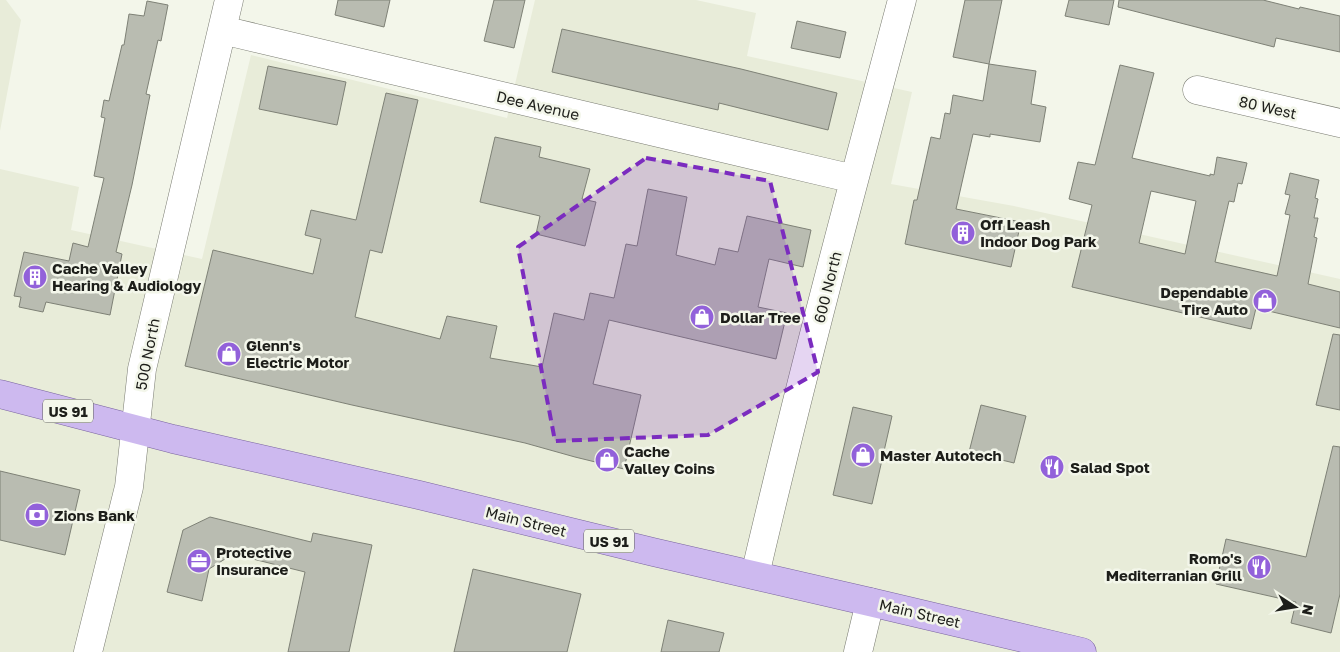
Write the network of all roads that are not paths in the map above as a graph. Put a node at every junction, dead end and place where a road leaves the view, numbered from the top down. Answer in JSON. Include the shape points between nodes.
{"nodes":[{"id":1,"x":228,"y":0,"type":"edge"},
{"id":2,"x":902,"y":0,"type":"edge"},
{"id":3,"x":222,"y":30,"type":"junction"},
{"id":4,"x":1197,"y":90,"type":"dead end"},
{"id":5,"x":1340,"y":123,"type":"edge"},
{"id":6,"x":854,"y":179,"type":"junction"},
{"id":7,"x":0,"y":394,"type":"edge"},
{"id":8,"x":136,"y":429,"type":"junction"},
{"id":9,"x":755,"y":575,"type":"junction"},
{"id":10,"x":870,"y":602,"type":"junction"},
{"id":11,"x":88,"y":652,"type":"edge"},
{"id":12,"x":858,"y":652,"type":"edge"},
{"id":13,"x":1082,"y":652,"type":"edge"}],
"edges":[{"from":1,"to":3,"type":"street","name":"500 North"},
{"from":2,"to":6,"type":"street","name":"600 North"},
{"from":3,"to":6,"type":"street","name":"Dee Avenue"},
{"from":3,"to":8,"type":"street","name":"500 North","via":[[142,369]]},
{"from":4,"to":5,"type":"street","name":"80 West"},
{"from":6,"to":9,"type":"street","name":"600 North"},
{"from":7,"to":8,"type":"main road","name":"Main Street","number":"US 91"},
{"from":8,"to":9,"type":"main road","name":"Main Street","number":"US 91"},
{"from":8,"to":11,"type":"street","name":"500 North","via":[[129,487]]},
{"from":9,"to":10,"type":"main road","name":"Main Street","number":"US 91"},
{"from":10,"to":12,"type":"street"},
{"from":10,"to":13,"type":"main road","name":"Main Street","number":"US 91"}]}
